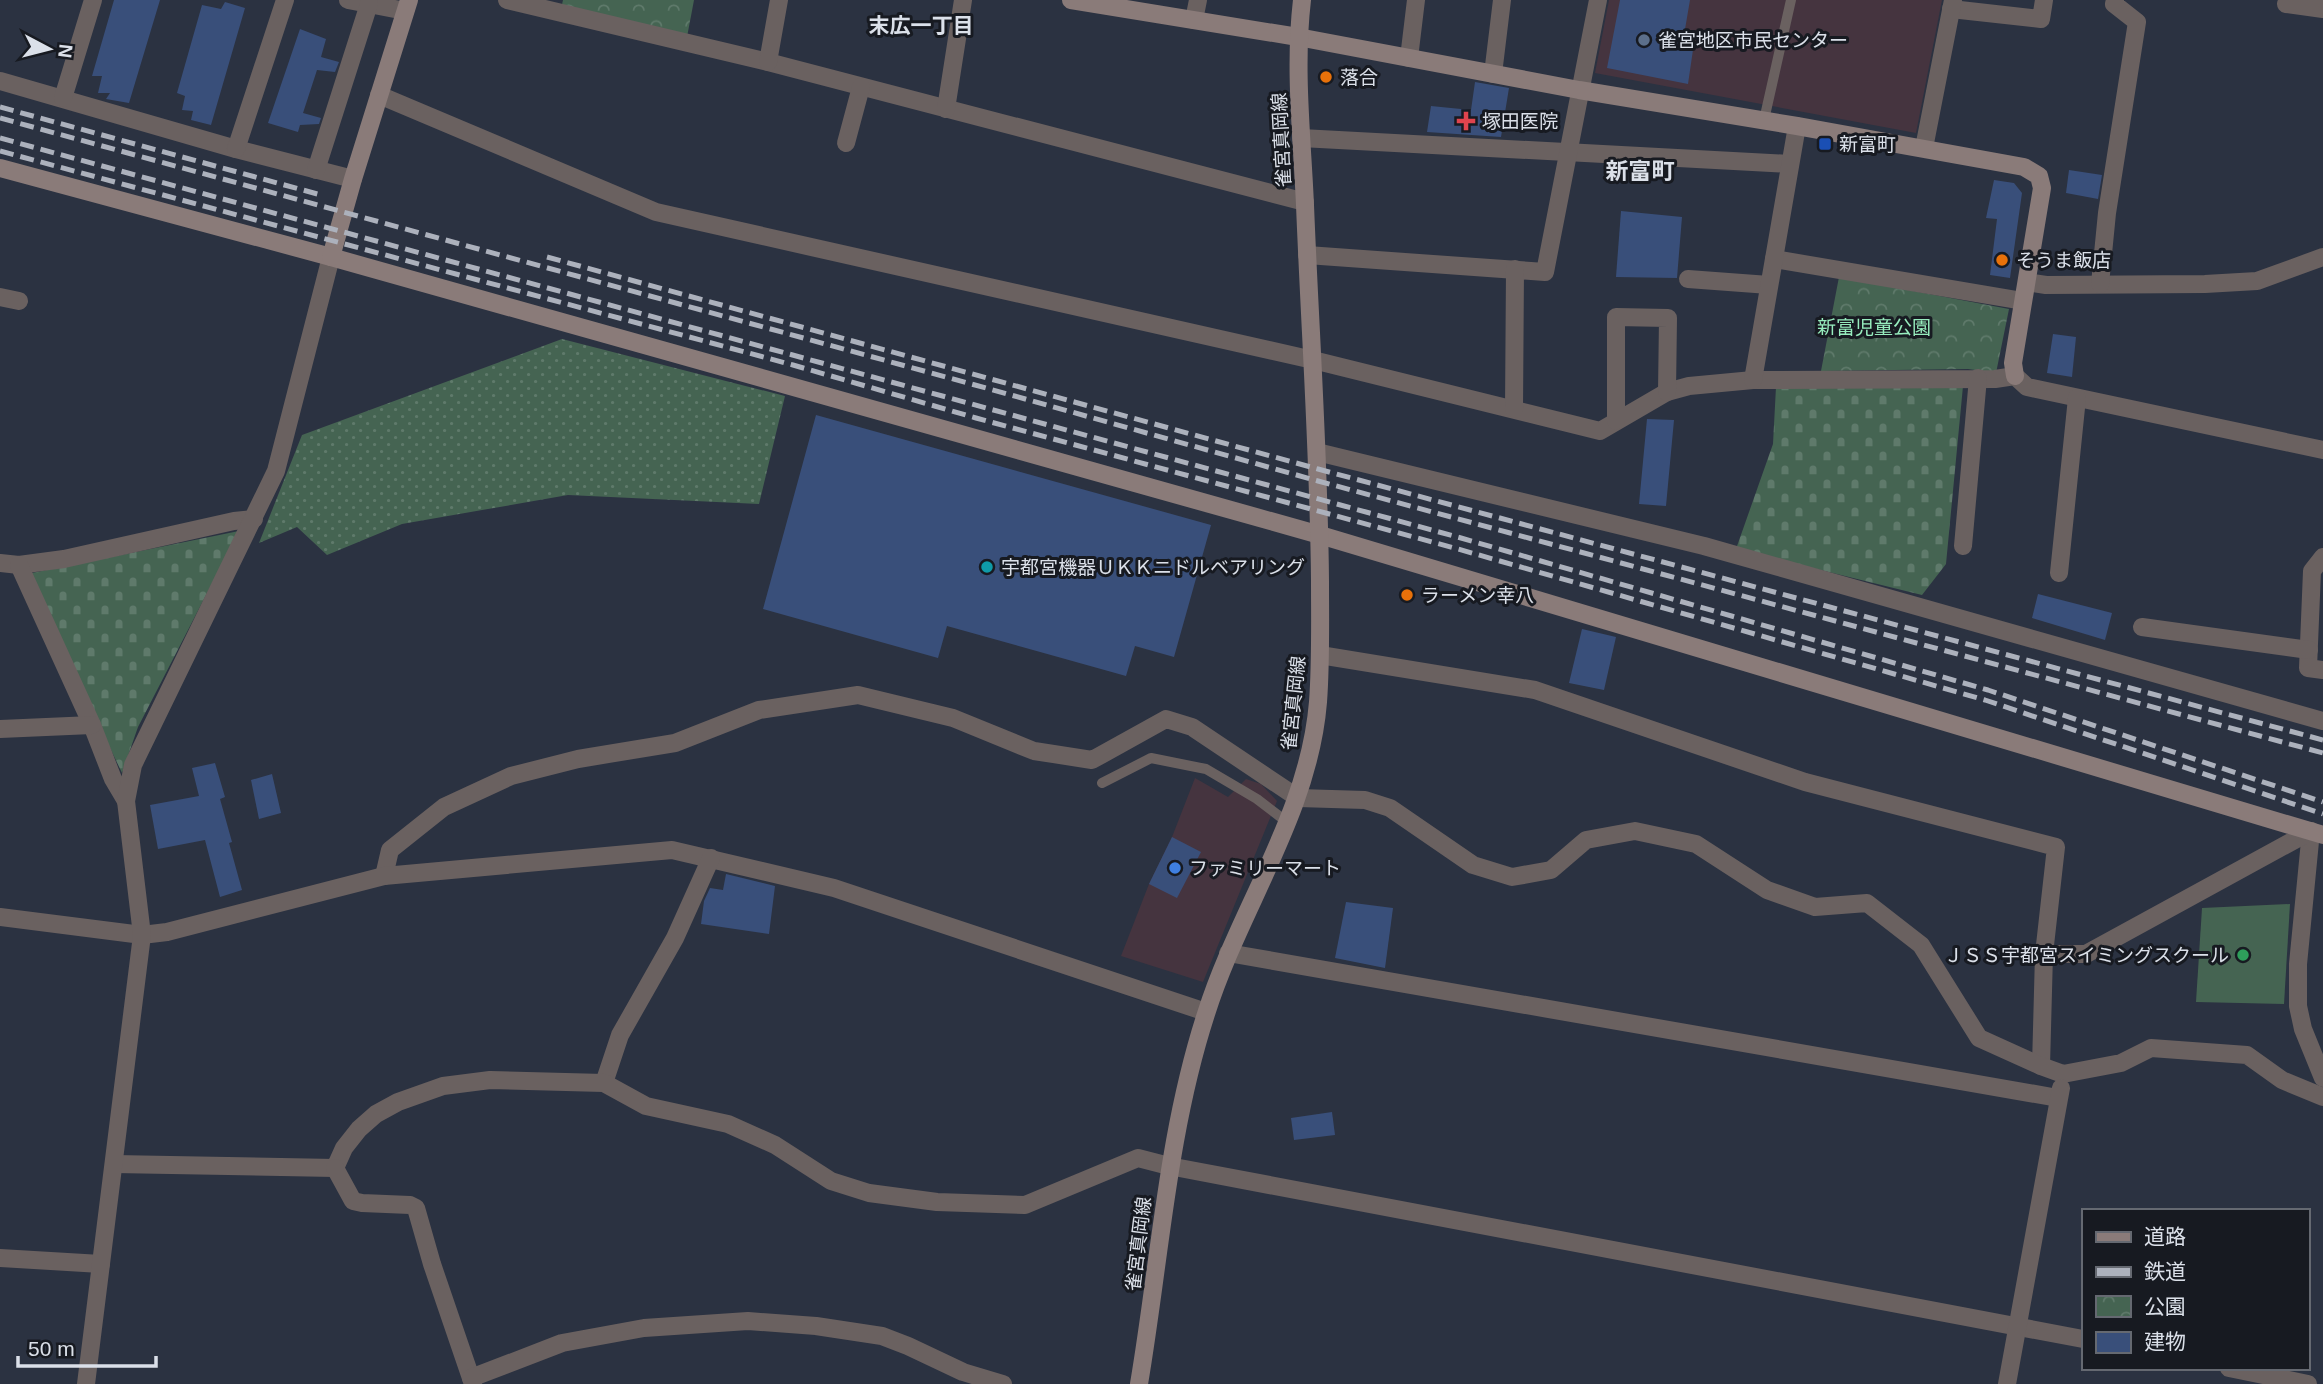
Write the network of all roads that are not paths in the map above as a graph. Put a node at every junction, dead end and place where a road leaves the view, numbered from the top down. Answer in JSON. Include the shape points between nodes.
{"nodes":[{"id":1,"x":93,"y":0,"type":"edge"},
{"id":2,"x":285,"y":0,"type":"edge"},
{"id":3,"x":348,"y":0,"type":"edge"},
{"id":4,"x":507,"y":0,"type":"edge"},
{"id":5,"x":779,"y":0,"type":"edge"},
{"id":6,"x":963,"y":0,"type":"edge"},
{"id":7,"x":1071,"y":0,"type":"edge"},
{"id":8,"x":1198,"y":0,"type":"edge"},
{"id":9,"x":1302,"y":0,"type":"edge"},
{"id":10,"x":1416,"y":0,"type":"edge"},
{"id":11,"x":1502,"y":0,"type":"edge"},
{"id":12,"x":1598,"y":0,"type":"edge"},
{"id":13,"x":1791,"y":0,"type":"edge"},
{"id":14,"x":2045,"y":0,"type":"edge"},
{"id":15,"x":2115,"y":0,"type":"edge"},
{"id":16,"x":369,"y":4,"type":"junction"},
{"id":17,"x":1952,"y":4,"type":"edge"},
{"id":18,"x":2286,"y":4,"type":"dead end"},
{"id":19,"x":407,"y":5,"type":"edge"},
{"id":20,"x":2323,"y":9,"type":"edge"},
{"id":21,"x":1194,"y":20,"type":"junction"},
{"id":22,"x":1298,"y":37,"type":"junction"},
{"id":23,"x":1409,"y":58,"type":"junction"},
{"id":24,"x":768,"y":62,"type":"junction"},
{"id":25,"x":1493,"y":74,"type":"junction"},
{"id":26,"x":0,"y":81,"type":"edge"},
{"id":27,"x":861,"y":87,"type":"junction"},
{"id":28,"x":1579,"y":90,"type":"junction"},
{"id":29,"x":379,"y":95,"type":"junction"},
{"id":30,"x":63,"y":98,"type":"junction"},
{"id":31,"x":946,"y":108,"type":"junction"},
{"id":32,"x":1763,"y":120,"type":"junction"},
{"id":33,"x":1797,"y":125,"type":"junction"},
{"id":34,"x":1301,"y":138,"type":"junction"},
{"id":35,"x":846,"y":143,"type":"dead end"},
{"id":36,"x":1924,"y":148,"type":"junction"},
{"id":37,"x":236,"y":149,"type":"junction"},
{"id":38,"x":1567,"y":153,"type":"junction"},
{"id":39,"x":1790,"y":164,"type":"junction"},
{"id":40,"x":0,"y":168,"type":"edge"},
{"id":41,"x":316,"y":170,"type":"junction"},
{"id":42,"x":353,"y":179,"type":"junction"},
{"id":43,"x":1305,"y":202,"type":"junction"},
{"id":44,"x":1307,"y":255,"type":"junction"},
{"id":45,"x":331,"y":257,"type":"junction"},
{"id":46,"x":2323,"y":257,"type":"edge"},
{"id":47,"x":1774,"y":259,"type":"junction"},
{"id":48,"x":1515,"y":269,"type":"junction"},
{"id":49,"x":1688,"y":279,"type":"dead end"},
{"id":50,"x":2027,"y":282,"type":"junction"},
{"id":51,"x":2099,"y":284,"type":"junction"},
{"id":52,"x":1769,"y":285,"type":"junction"},
{"id":53,"x":0,"y":297,"type":"edge"},
{"id":54,"x":19,"y":301,"type":"dead end"},
{"id":55,"x":2023,"y":301,"type":"junction"},
{"id":56,"x":1313,"y":360,"type":"junction"},
{"id":57,"x":2015,"y":376,"type":"junction"},
{"id":58,"x":1978,"y":378,"type":"junction"},
{"id":59,"x":1753,"y":380,"type":"junction"},
{"id":60,"x":1667,"y":392,"type":"junction"},
{"id":61,"x":2077,"y":398,"type":"junction"},
{"id":62,"x":1514,"y":410,"type":"junction"},
{"id":63,"x":1616,"y":421,"type":"junction"},
{"id":64,"x":2323,"y":450,"type":"edge"},
{"id":65,"x":1317,"y":452,"type":"junction"},
{"id":66,"x":254,"y":519,"type":"junction"},
{"id":67,"x":1320,"y":535,"type":"junction"},
{"id":68,"x":1963,"y":546,"type":"dead end"},
{"id":69,"x":2323,"y":557,"type":"edge"},
{"id":70,"x":0,"y":563,"type":"edge"},
{"id":71,"x":19,"y":565,"type":"junction"},
{"id":72,"x":2059,"y":573,"type":"dead end"},
{"id":73,"x":2142,"y":627,"type":"dead end"},
{"id":74,"x":2309,"y":650,"type":"junction"},
{"id":75,"x":1320,"y":655,"type":"junction"},
{"id":76,"x":2323,"y":670,"type":"edge"},
{"id":77,"x":2323,"y":721,"type":"edge"},
{"id":78,"x":92,"y":725,"type":"junction"},
{"id":79,"x":0,"y":729,"type":"edge"},
{"id":80,"x":1102,"y":783,"type":"dead end"},
{"id":81,"x":1298,"y":798,"type":"junction"},
{"id":82,"x":126,"y":801,"type":"junction"},
{"id":83,"x":1287,"y":822,"type":"junction"},
{"id":84,"x":2317,"y":833,"type":"edge"},
{"id":85,"x":712,"y":858,"type":"junction"},
{"id":86,"x":384,"y":876,"type":"junction"},
{"id":87,"x":0,"y":916,"type":"edge"},
{"id":88,"x":142,"y":935,"type":"junction"},
{"id":89,"x":1228,"y":953,"type":"junction"},
{"id":90,"x":2044,"y":954,"type":"junction"},
{"id":91,"x":1206,"y":1012,"type":"junction"},
{"id":92,"x":2040,"y":1066,"type":"junction"},
{"id":93,"x":2063,"y":1074,"type":"junction"},
{"id":94,"x":2323,"y":1078,"type":"edge"},
{"id":95,"x":604,"y":1083,"type":"junction"},
{"id":96,"x":2322,"y":1095,"type":"edge"},
{"id":97,"x":2059,"y":1098,"type":"junction"},
{"id":98,"x":114,"y":1164,"type":"junction"},
{"id":99,"x":1169,"y":1166,"type":"junction"},
{"id":100,"x":335,"y":1168,"type":"junction"},
{"id":101,"x":0,"y":1258,"type":"edge"},
{"id":102,"x":101,"y":1264,"type":"junction"},
{"id":103,"x":2018,"y":1326,"type":"junction"},
{"id":104,"x":2082,"y":1339,"type":"edge"},
{"id":105,"x":2239,"y":1370,"type":"edge"},
{"id":106,"x":472,"y":1381,"type":"edge"},
{"id":107,"x":86,"y":1384,"type":"edge"},
{"id":108,"x":1003,"y":1384,"type":"edge"},
{"id":109,"x":1139,"y":1384,"type":"edge"},
{"id":110,"x":2007,"y":1384,"type":"edge"},
{"id":111,"x":2308,"y":1384,"type":"edge"}],
"edges":[{"from":1,"to":30,"type":"street"},
{"from":2,"to":37,"type":"street"},
{"from":3,"to":16,"type":"street"},
{"from":4,"to":24,"type":"street"},
{"from":5,"to":24,"type":"street"},
{"from":6,"to":31,"type":"street"},
{"from":7,"to":21,"type":"street"},
{"from":8,"to":21,"type":"street"},
{"from":9,"to":22,"type":"street","name":"雀宮真岡線"},
{"from":10,"to":23,"type":"street"},
{"from":11,"to":25,"type":"street"},
{"from":12,"to":28,"type":"street"},
{"from":13,"to":32,"type":"lane"},
{"from":14,"to":17,"type":"street","via":[[2041,19]]},
{"from":15,"to":51,"type":"street","via":[[2137,22]]},
{"from":16,"to":19,"type":"street"},
{"from":16,"to":41,"type":"street"},
{"from":17,"to":36,"type":"street"},
{"from":18,"to":20,"type":"street"},
{"from":19,"to":29,"type":"street"},
{"from":21,"to":22,"type":"street"},
{"from":22,"to":23,"type":"street"},
{"from":22,"to":34,"type":"street","name":"雀宮真岡線"},
{"from":23,"to":25,"type":"street"},
{"from":24,"to":27,"type":"street"},
{"from":25,"to":28,"type":"street"},
{"from":26,"to":30,"type":"street"},
{"from":27,"to":31,"type":"street"},
{"from":27,"to":35,"type":"street"},
{"from":28,"to":32,"type":"street"},
{"from":28,"to":38,"type":"street"},
{"from":29,"to":42,"type":"street"},
{"from":29,"to":56,"type":"street","via":[[656,212]]},
{"from":30,"to":37,"type":"street"},
{"from":31,"to":43,"type":"street"},
{"from":32,"to":33,"type":"street"},
{"from":33,"to":36,"type":"street"},
{"from":33,"to":39,"type":"street"},
{"from":34,"to":38,"type":"street"},
{"from":34,"to":43,"type":"street","name":"雀宮真岡線"},
{"from":36,"to":50,"type":"street","via":[[2024,167],[2039,176],[2042,188]]},
{"from":37,"to":41,"type":"street"},
{"from":38,"to":39,"type":"street"},
{"from":38,"to":48,"type":"street","via":[[1545,272]]},
{"from":39,"to":47,"type":"street"},
{"from":40,"to":45,"type":"street"},
{"from":41,"to":42,"type":"street"},
{"from":42,"to":45,"type":"street"},
{"from":43,"to":44,"type":"street","name":"雀宮真岡線"},
{"from":44,"to":48,"type":"street"},
{"from":44,"to":56,"type":"street","name":"雀宮真岡線"},
{"from":45,"to":66,"type":"street","via":[[276,471]]},
{"from":45,"to":67,"type":"street"},
{"from":46,"to":51,"type":"street","via":[[2257,281]]},
{"from":47,"to":52,"type":"street"},
{"from":47,"to":55,"type":"street"},
{"from":48,"to":62,"type":"street"},
{"from":49,"to":52,"type":"street"},
{"from":50,"to":51,"type":"street"},
{"from":50,"to":55,"type":"street"},
{"from":52,"to":59,"type":"street"},
{"from":53,"to":54,"type":"street"},
{"from":55,"to":57,"type":"street"},
{"from":56,"to":62,"type":"street"},
{"from":56,"to":65,"type":"street","name":"雀宮真岡線"},
{"from":57,"to":58,"type":"street"},
{"from":57,"to":61,"type":"street","via":[[2027,387]]},
{"from":58,"to":59,"type":"street"},
{"from":58,"to":68,"type":"street"},
{"from":59,"to":60,"type":"street"},
{"from":60,"to":63,"type":"street"},
{"from":60,"to":63,"type":"street","via":[[1668,318],[1616,317]]},
{"from":61,"to":64,"type":"street"},
{"from":61,"to":72,"type":"street"},
{"from":62,"to":63,"type":"street","via":[[1600,431]]},
{"from":65,"to":67,"type":"street","name":"雀宮真岡線"},
{"from":65,"to":77,"type":"street","via":[[1704,546]]},
{"from":66,"to":71,"type":"street"},
{"from":66,"to":82,"type":"street","via":[[133,765]]},
{"from":67,"to":75,"type":"street","name":"雀宮真岡線"},
{"from":67,"to":84,"type":"street"},
{"from":69,"to":74,"type":"street","via":[[2312,571]]},
{"from":70,"to":71,"type":"street"},
{"from":71,"to":78,"type":"street"},
{"from":73,"to":74,"type":"street"},
{"from":74,"to":76,"type":"street","via":[[2308,668]]},
{"from":75,"to":81,"type":"street","name":"雀宮真岡線","via":[[1315,728]]},
{"from":75,"to":90,"type":"street","via":[[1535,690],[1805,782],[2056,847]]},
{"from":78,"to":79,"type":"street"},
{"from":78,"to":82,"type":"street"},
{"from":80,"to":83,"type":"lane","via":[[1151,758],[1206,769]]},
{"from":81,"to":83,"type":"street","name":"雀宮真岡線"},
{"from":81,"to":86,"type":"street","via":[[1192,727],[1166,719],[1092,760],[1034,751],[953,718],[858,695],[759,710],[675,743],[578,759],[512,776],[444,807],[390,850]]},
{"from":81,"to":92,"type":"street","via":[[1365,800],[1390,808],[1473,866],[1512,877],[1551,870],[1586,840],[1635,831],[1696,844],[1767,890],[1815,907],[1867,903],[1922,945],[1979,1038]]},
{"from":82,"to":88,"type":"street"},
{"from":83,"to":89,"type":"street","name":"雀宮真岡線"},
{"from":84,"to":90,"type":"street","via":[[2086,954]]},
{"from":84,"to":94,"type":"street","via":[[2298,964],[2298,1006]]},
{"from":85,"to":86,"type":"street","via":[[672,850]]},
{"from":85,"to":91,"type":"street","via":[[834,888]]},
{"from":85,"to":95,"type":"street","via":[[675,938],[620,1035]]},
{"from":86,"to":88,"type":"street"},
{"from":87,"to":88,"type":"street"},
{"from":88,"to":98,"type":"street"},
{"from":89,"to":91,"type":"street","name":"雀宮真岡線"},
{"from":89,"to":97,"type":"street"},
{"from":90,"to":92,"type":"street"},
{"from":91,"to":99,"type":"street","name":"雀宮真岡線"},
{"from":92,"to":93,"type":"street"},
{"from":93,"to":96,"type":"street","via":[[2121,1063],[2151,1048],[2247,1055],[2282,1080]]},
{"from":93,"to":97,"type":"street"},
{"from":95,"to":99,"type":"street","via":[[646,1106],[727,1124],[775,1144],[831,1181],[869,1193],[937,1202],[1025,1205],[1138,1158]]},
{"from":95,"to":100,"type":"street","via":[[490,1080],[443,1086],[376,1114],[344,1148]]},
{"from":97,"to":103,"type":"street"},
{"from":98,"to":100,"type":"street"},
{"from":98,"to":102,"type":"street"},
{"from":99,"to":103,"type":"street"},
{"from":99,"to":109,"type":"street","name":"雀宮真岡線"},
{"from":100,"to":106,"type":"street","via":[[354,1201],[416,1208]]},
{"from":101,"to":102,"type":"street"},
{"from":102,"to":107,"type":"street"},
{"from":103,"to":104,"type":"street"},
{"from":103,"to":110,"type":"street"},
{"from":105,"to":111,"type":"street"},
{"from":106,"to":108,"type":"street","via":[[562,1343],[644,1328],[748,1321],[882,1336],[963,1372]]}]}
